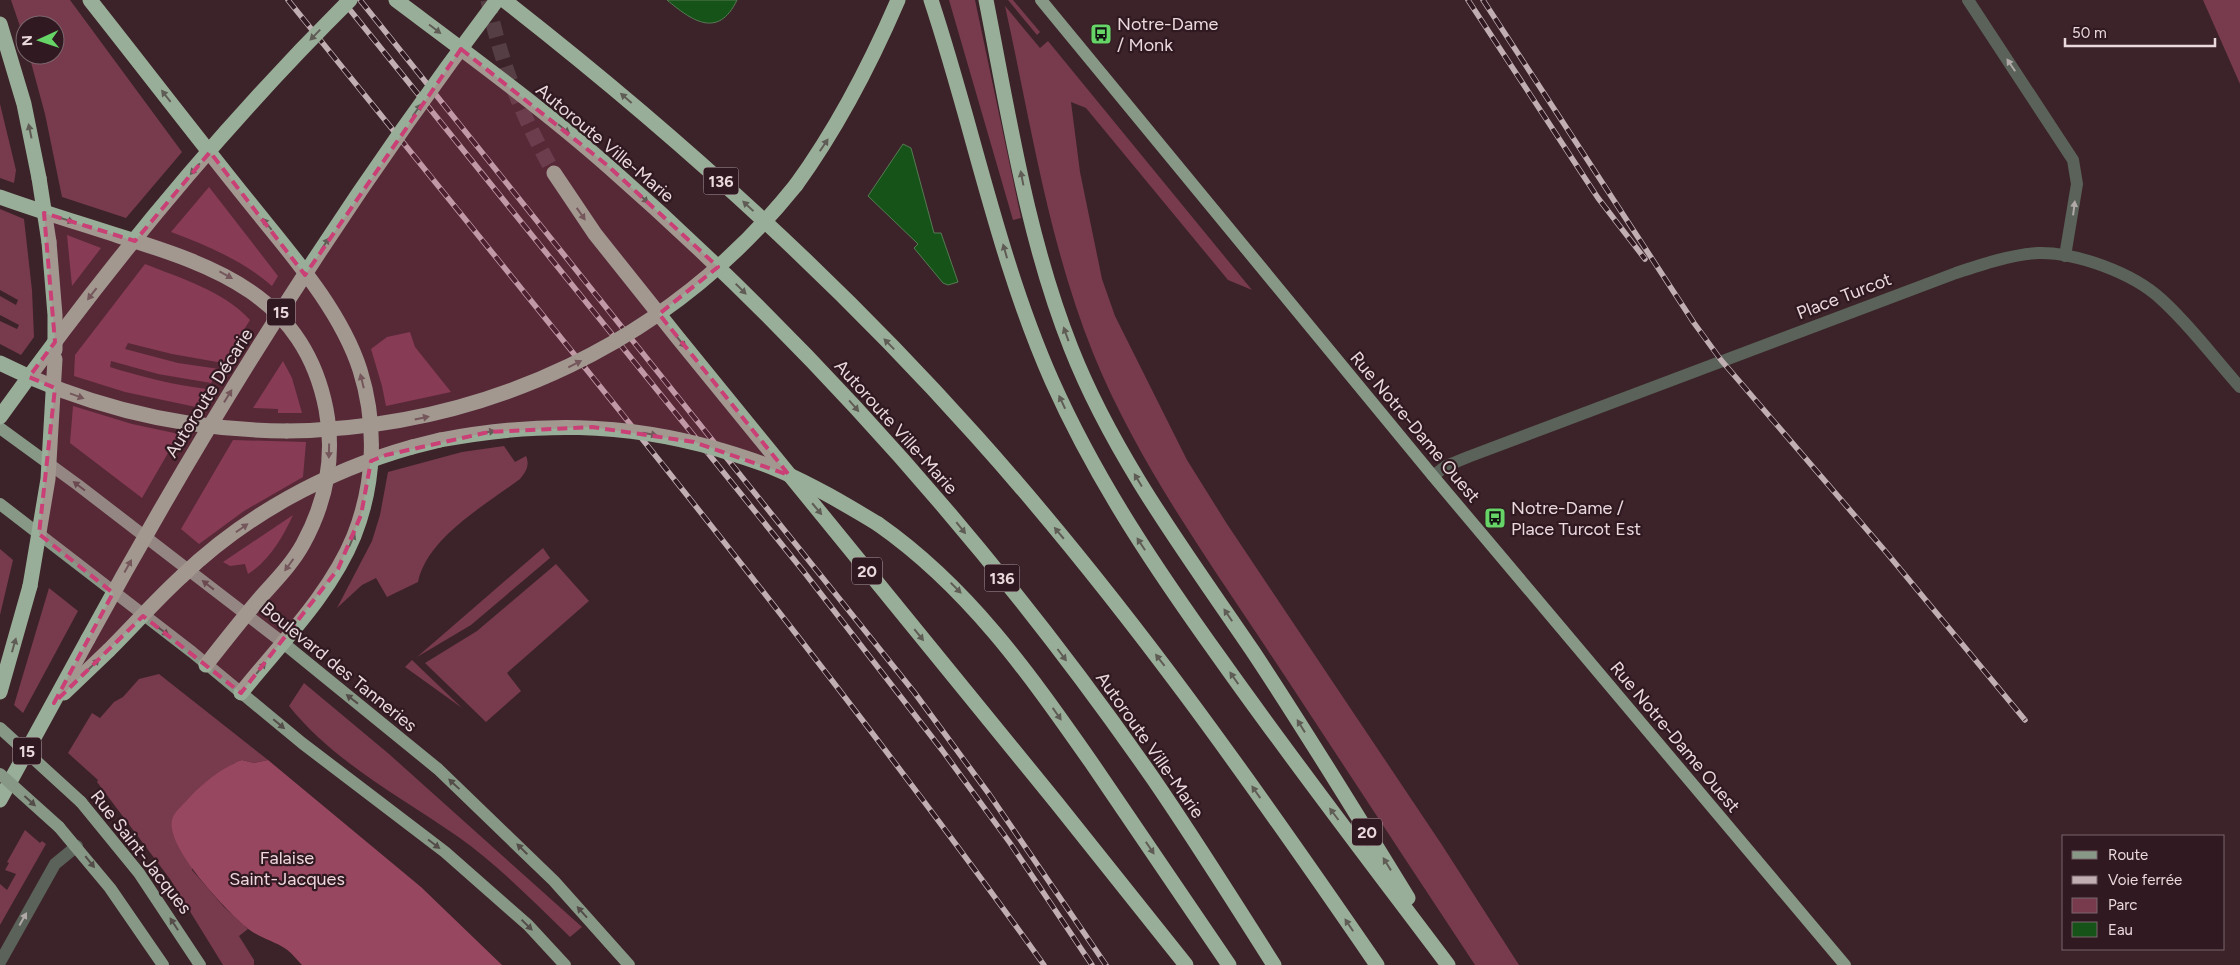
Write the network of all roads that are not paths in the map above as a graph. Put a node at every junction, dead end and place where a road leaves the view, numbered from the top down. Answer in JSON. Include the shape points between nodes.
{"nodes":[{"id":1,"x":90,"y":0,"type":"edge"},
{"id":2,"x":350,"y":0,"type":"edge"},
{"id":3,"x":396,"y":0,"type":"edge"},
{"id":4,"x":497,"y":0,"type":"edge"},
{"id":5,"x":504,"y":0,"type":"edge"},
{"id":6,"x":898,"y":0,"type":"edge"},
{"id":7,"x":931,"y":0,"type":"edge"},
{"id":8,"x":986,"y":0,"type":"edge"},
{"id":9,"x":1041,"y":0,"type":"edge"},
{"id":10,"x":1968,"y":0,"type":"edge"},
{"id":11,"x":0,"y":24,"type":"edge"},
{"id":12,"x":554,"y":173,"type":"tunnel mouth"},
{"id":13,"x":0,"y":197,"type":"edge"},
{"id":14,"x":2065,"y":256,"type":"junction"},
{"id":15,"x":0,"y":364,"type":"edge"},
{"id":16,"x":2240,"y":387,"type":"edge"},
{"id":17,"x":0,"y":417,"type":"edge"},
{"id":18,"x":0,"y":428,"type":"edge"},
{"id":19,"x":1433,"y":476,"type":"junction"},
{"id":20,"x":0,"y":504,"type":"edge"},
{"id":21,"x":246,"y":615,"type":"junction"},
{"id":22,"x":282,"y":642,"type":"junction"},
{"id":23,"x":206,"y":665,"type":"junction"},
{"id":24,"x":0,"y":692,"type":"edge"},
{"id":25,"x":241,"y":693,"type":"junction"},
{"id":26,"x":54,"y":703,"type":"junction"},
{"id":27,"x":0,"y":728,"type":"edge"},
{"id":28,"x":0,"y":774,"type":"edge"},
{"id":29,"x":0,"y":800,"type":"edge"},
{"id":30,"x":77,"y":846,"type":"junction"},
{"id":31,"x":0,"y":962,"type":"edge"},
{"id":32,"x":163,"y":965,"type":"edge"},
{"id":33,"x":200,"y":965,"type":"edge"},
{"id":34,"x":565,"y":965,"type":"edge"},
{"id":35,"x":629,"y":965,"type":"edge"},
{"id":36,"x":1186,"y":965,"type":"edge"},
{"id":37,"x":1229,"y":965,"type":"edge"},
{"id":38,"x":1274,"y":965,"type":"edge"},
{"id":39,"x":1377,"y":965,"type":"edge"},
{"id":40,"x":1449,"y":965,"type":"edge"},
{"id":41,"x":1845,"y":965,"type":"edge"}],
"edges":[{"from":22,"to":1,"type":"highway","one_way":true,"via":[[338,569],[361,515],[372,453],[370,412],[360,370],[341,328],[284,245]]},
{"from":2,"to":17,"type":"highway","one_way":true,"bridge":true,"via":[[289,63],[161,209]]},
{"from":3,"to":38,"type":"highway","name":"Autoroute Ville-Marie","number":"136","one_way":true,"via":[[607,165],[728,276],[848,399],[949,514],[1078,675],[1151,776]]},
{"from":26,"to":4,"type":"highway","name":"Autoroute Décarie","number":"15","one_way":true,"bridge":true,"via":[[180,475],[280,314],[379,162]]},
{"from":39,"to":5,"type":"highway","number":"136","one_way":true,"via":[[1173,677],[976,436],[867,322],[735,194],[598,74]]},
{"from":15,"to":6,"type":"highway","one_way":true,"bridge":true,"via":[[88,400],[157,418],[222,428],[346,429],[419,418],[511,392],[575,364],[647,323],[694,288],[754,233],[796,185],[834,130]]},
{"from":40,"to":7,"type":"highway","one_way":true,"via":[[1256,709],[1162,575],[1104,484],[1067,413],[1025,317]]},
{"from":40,"to":8,"type":"highway","number":"20","one_way":true,"via":[[1284,699],[1143,487],[1084,378],[1058,314],[1036,240]]},
{"from":9,"to":19,"type":"main road","name":"Rue Notre-Dame Ouest"},
{"from":14,"to":10,"type":"street","one_way":true,"via":[[2077,184],[2073,160]]},
{"from":24,"to":11,"type":"highway","one_way":true,"bridge":true,"via":[[30,586],[48,479],[55,359],[49,242],[39,178],[24,104]]},
{"from":12,"to":36,"type":"highway","number":"20","one_way":true,"via":[[595,234]]},
{"from":13,"to":21,"type":"highway","one_way":true,"via":[[164,250],[226,275],[274,310],[308,359],[323,396],[327,417],[330,456],[325,489],[320,509],[302,546],[281,576]]},
{"from":14,"to":16,"type":"street","name":"Place Turcot","via":[[2124,275],[2160,298]]},
{"from":14,"to":19,"type":"street","name":"Place Turcot","via":[[2028,254],[1956,273],[1468,457],[1446,466]]},
{"from":21,"to":18,"type":"main road","name":"Boulevard des Tanneries","one_way":true},
{"from":19,"to":41,"type":"main road","name":"Rue Notre-Dame Ouest"},
{"from":20,"to":23,"type":"main road","one_way":true},
{"from":21,"to":22,"type":"main road","name":"Boulevard des Tanneries"},
{"from":21,"to":23,"type":"highway"},
{"from":25,"to":22,"type":"highway","one_way":true},
{"from":35,"to":22,"type":"main road","name":"Boulevard des Tanneries","one_way":true,"via":[[554,881],[438,769]]},
{"from":23,"to":25,"type":"main road"},
{"from":25,"to":34,"type":"main road","one_way":true,"via":[[456,861],[528,925]]},
{"from":26,"to":29,"type":"highway","name":"Autoroute Décarie","number":"15"},
{"from":26,"to":37,"type":"highway","one_way":true,"bridge":true,"via":[[182,576],[252,520],[330,477],[412,447],[489,432],[544,426],[592,427],[664,436],[721,450],[777,469],[828,494],[878,524],[948,580],[1020,663]]},
{"from":33,"to":27,"type":"main road","name":"Rue Saint-Jacques","one_way":true,"bridge":true,"via":[[139,873],[81,802]]},
{"from":28,"to":30,"type":"main road","one_way":true,"bridge":true},
{"from":31,"to":30,"type":"street","one_way":true,"via":[[55,864]]},
{"from":30,"to":32,"type":"main road","one_way":true}]}
